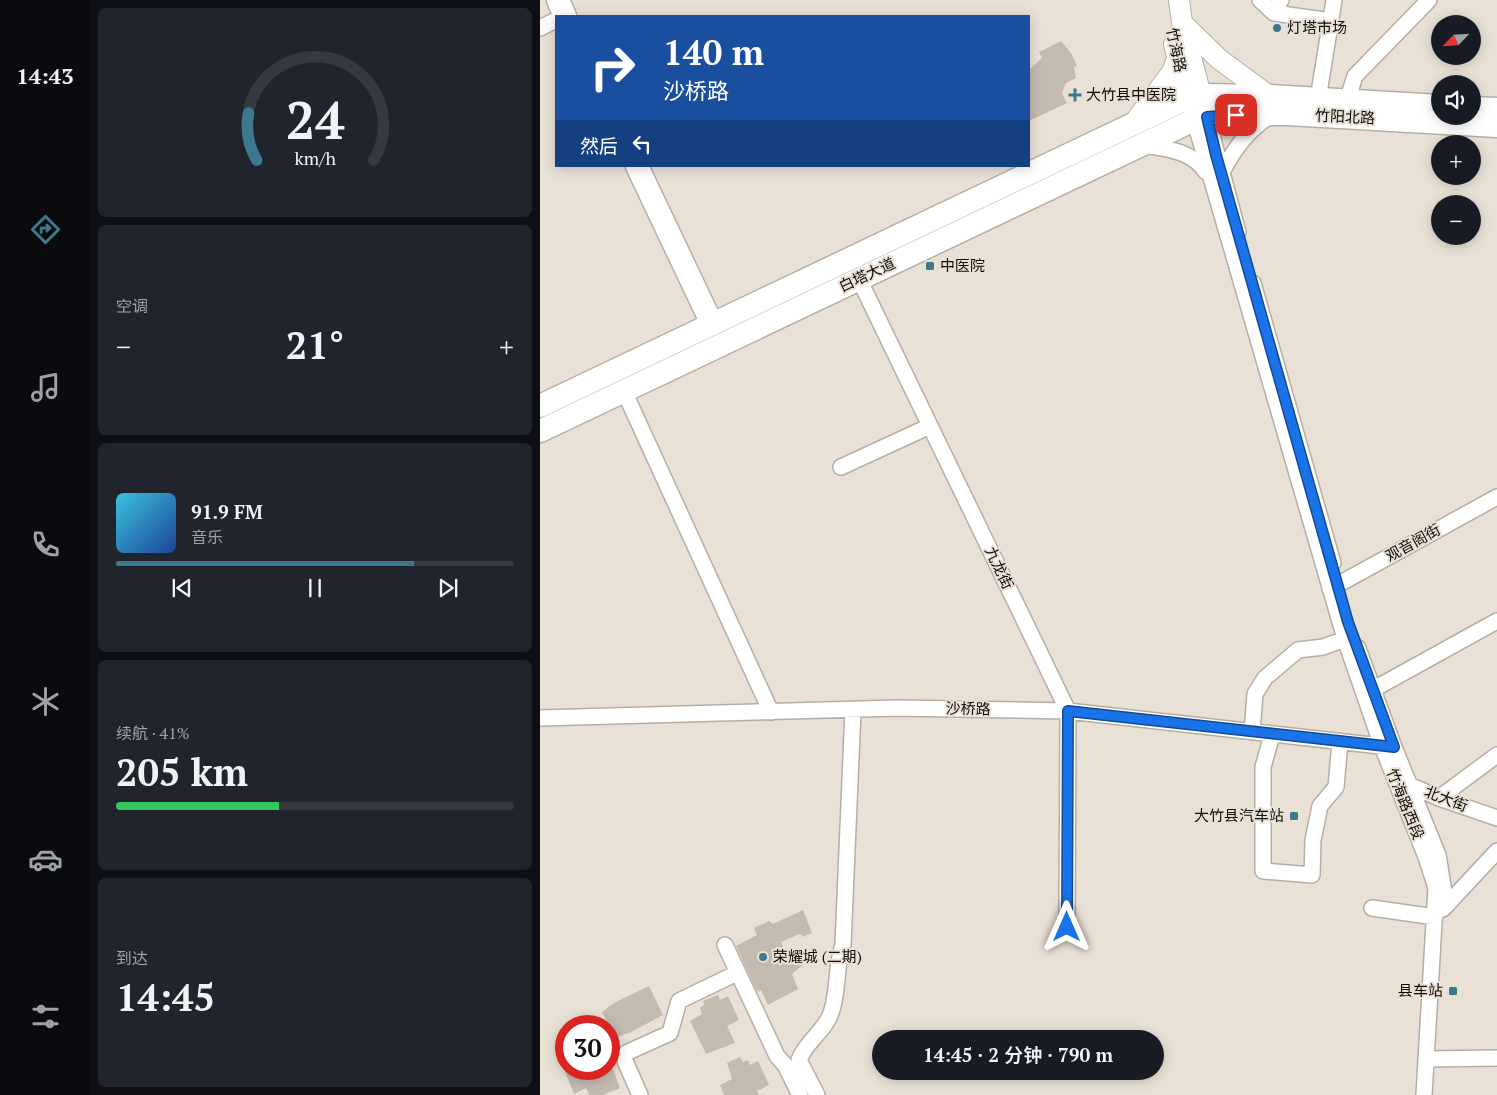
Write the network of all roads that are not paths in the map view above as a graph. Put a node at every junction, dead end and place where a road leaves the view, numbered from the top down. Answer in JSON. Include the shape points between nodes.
{"nodes":[{"id":1,"x":1168,"y":0,"type":"edge"},
{"id":2,"x":1179,"y":0,"type":"edge"},
{"id":3,"x":1260,"y":0,"type":"edge"},
{"id":4,"x":1334,"y":0,"type":"edge"},
{"id":5,"x":1429,"y":0,"type":"edge"},
{"id":6,"x":1278,"y":7,"type":"edge"},
{"id":7,"x":555,"y":19,"type":"edge"},
{"id":8,"x":1182,"y":22,"type":"junction"},
{"id":9,"x":1331,"y":22,"type":"junction"},
{"id":10,"x":540,"y":28,"type":"edge"},
{"id":11,"x":1177,"y":59,"type":"junction"},
{"id":12,"x":1318,"y":99,"type":"junction"},
{"id":13,"x":1348,"y":101,"type":"junction"},
{"id":14,"x":1272,"y":105,"type":"junction"},
{"id":15,"x":1431,"y":106,"type":"edge"},
{"id":16,"x":1198,"y":107,"type":"junction"},
{"id":17,"x":1481,"y":108,"type":"edge"},
{"id":18,"x":1497,"y":109,"type":"edge"},
{"id":19,"x":1133,"y":124,"type":"junction"},
{"id":20,"x":1497,"y":126,"type":"edge"},
{"id":21,"x":1141,"y":145,"type":"junction"},
{"id":22,"x":637,"y":167,"type":"edge"},
{"id":23,"x":652,"y":167,"type":"edge"},
{"id":24,"x":1216,"y":176,"type":"junction"},
{"id":25,"x":859,"y":279,"type":"junction"},
{"id":26,"x":718,"y":321,"type":"junction"},
{"id":27,"x":624,"y":391,"type":"junction"},
{"id":28,"x":540,"y":406,"type":"edge"},
{"id":29,"x":930,"y":426,"type":"junction"},
{"id":30,"x":540,"y":431,"type":"edge"},
{"id":31,"x":841,"y":467,"type":"dead end"},
{"id":32,"x":1497,"y":497,"type":"edge"},
{"id":33,"x":1334,"y":586,"type":"junction"},
{"id":34,"x":1497,"y":621,"type":"edge"},
{"id":35,"x":1345,"y":639,"type":"junction"},
{"id":36,"x":1374,"y":689,"type":"junction"},
{"id":37,"x":853,"y":710,"type":"junction"},
{"id":38,"x":1068,"y":711,"type":"junction"},
{"id":39,"x":771,"y":712,"type":"junction"},
{"id":40,"x":540,"y":718,"type":"edge"},
{"id":41,"x":1252,"y":732,"type":"junction"},
{"id":42,"x":1272,"y":735,"type":"junction"},
{"id":43,"x":1340,"y":742,"type":"junction"},
{"id":44,"x":1388,"y":747,"type":"junction"},
{"id":45,"x":1497,"y":755,"type":"edge"},
{"id":46,"x":1395,"y":778,"type":"junction"},
{"id":47,"x":1409,"y":785,"type":"junction"},
{"id":48,"x":1439,"y":798,"type":"junction"},
{"id":49,"x":1497,"y":818,"type":"edge"},
{"id":50,"x":1497,"y":851,"type":"edge"},
{"id":51,"x":1372,"y":908,"type":"dead end"},
{"id":52,"x":1439,"y":913,"type":"junction"},
{"id":53,"x":1067,"y":927,"type":"dead end"},
{"id":54,"x":725,"y":945,"type":"dead end"},
{"id":55,"x":738,"y":973,"type":"junction"},
{"id":56,"x":1432,"y":1058,"type":"junction"},
{"id":57,"x":1497,"y":1058,"type":"edge"},
{"id":58,"x":640,"y":1095,"type":"edge"},
{"id":59,"x":800,"y":1095,"type":"edge"},
{"id":60,"x":817,"y":1095,"type":"edge"},
{"id":61,"x":1424,"y":1095,"type":"edge"},
{"id":62,"x":1432,"y":1095,"type":"edge"}],
"edges":[{"from":1,"to":11,"type":"main road","name":"竹海路"},
{"from":2,"to":8,"type":"main road","name":"竹海路"},
{"from":3,"to":6,"type":"street"},
{"from":4,"to":9,"type":"street"},
{"from":5,"to":13,"type":"street","via":[[1355,76]]},
{"from":6,"to":9,"type":"street"},
{"from":7,"to":10,"type":"street"},
{"from":8,"to":14,"type":"main road"},
{"from":8,"to":16,"type":"main road","name":"竹海路"},
{"from":9,"to":12,"type":"street"},
{"from":11,"to":16,"type":"main road","name":"竹海路"},
{"from":11,"to":19,"type":"main road","via":[[1172,72]]},
{"from":12,"to":13,"type":"highway","name":"竹阳北路"},
{"from":12,"to":14,"type":"highway","name":"竹阳北路"},
{"from":13,"to":15,"type":"highway","name":"竹阳北路"},
{"from":14,"to":16,"type":"highway","name":"竹阳北路"},
{"from":14,"to":20,"type":"highway","name":"竹阳北路"},
{"from":14,"to":24,"type":"street"},
{"from":16,"to":19,"type":"highway","name":"白塔大道"},
{"from":16,"to":21,"type":"highway","name":"白塔大道"},
{"from":16,"to":24,"type":"street","name":"竹海路西段"},
{"from":17,"to":18,"type":"highway"},
{"from":19,"to":26,"type":"highway","name":"白塔大道"},
{"from":21,"to":24,"type":"street","via":[[1186,154]]},
{"from":21,"to":25,"type":"highway","name":"白塔大道"},
{"from":22,"to":26,"type":"highway"},
{"from":23,"to":26,"type":"highway"},
{"from":24,"to":33,"type":"street","name":"竹海路西段"},
{"from":25,"to":27,"type":"highway","name":"白塔大道"},
{"from":25,"to":29,"type":"street","name":"九龙街"},
{"from":26,"to":28,"type":"highway","name":"白塔大道"},
{"from":27,"to":30,"type":"highway","name":"白塔大道"},
{"from":27,"to":39,"type":"street"},
{"from":29,"to":31,"type":"street"},
{"from":29,"to":38,"type":"street","name":"九龙街"},
{"from":32,"to":33,"type":"street","name":"观音阁街"},
{"from":33,"to":35,"type":"street","name":"竹海路西段"},
{"from":33,"to":36,"type":"street","name":"竹海路西段"},
{"from":34,"to":36,"type":"street"},
{"from":35,"to":41,"type":"street","via":[[1323,647],[1298,650],[1265,678],[1255,694]]},
{"from":35,"to":44,"type":"street","name":"竹海路西段"},
{"from":36,"to":44,"type":"street","name":"竹海路西段"},
{"from":37,"to":38,"type":"street","name":"沙桥路"},
{"from":37,"to":39,"type":"street","name":"沙桥路"},
{"from":37,"to":60,"type":"street","via":[[843,945],[838,959],[835,1001],[827,1022],[809,1041],[799,1060]]},
{"from":38,"to":41,"type":"street","name":"沙桥路"},
{"from":38,"to":53,"type":"street"},
{"from":39,"to":40,"type":"street","name":"沙桥路"},
{"from":41,"to":42,"type":"street","name":"沙桥路"},
{"from":42,"to":43,"type":"street","name":"沙桥路"},
{"from":42,"to":43,"type":"street","via":[[1263,767],[1263,871],[1312,875],[1313,840],[1320,806],[1336,787]]},
{"from":43,"to":44,"type":"street","name":"沙桥路"},
{"from":44,"to":46,"type":"street","name":"竹海路西段"},
{"from":44,"to":47,"type":"street","name":"竹海路西段"},
{"from":45,"to":48,"type":"street"},
{"from":46,"to":47,"type":"street","name":"北大街"},
{"from":46,"to":52,"type":"street","name":"竹海路西段","via":[[1436,888]]},
{"from":47,"to":48,"type":"street","name":"北大街"},
{"from":47,"to":52,"type":"street","name":"竹海路西段","via":[[1438,856],[1444,882]]},
{"from":48,"to":49,"type":"street","name":"北大街"},
{"from":50,"to":52,"type":"street"},
{"from":51,"to":52,"type":"street"},
{"from":52,"to":56,"type":"street","name":"竹海路西段"},
{"from":54,"to":55,"type":"street"},
{"from":55,"to":58,"type":"street","via":[[680,1001],[670,1033],[626,1053],[624,1062]]},
{"from":55,"to":59,"type":"street","via":[[777,1056]]},
{"from":56,"to":57,"type":"street"},
{"from":56,"to":61,"type":"street","name":"竹海路西段"},
{"from":56,"to":62,"type":"street","name":"竹海路西段"}]}
